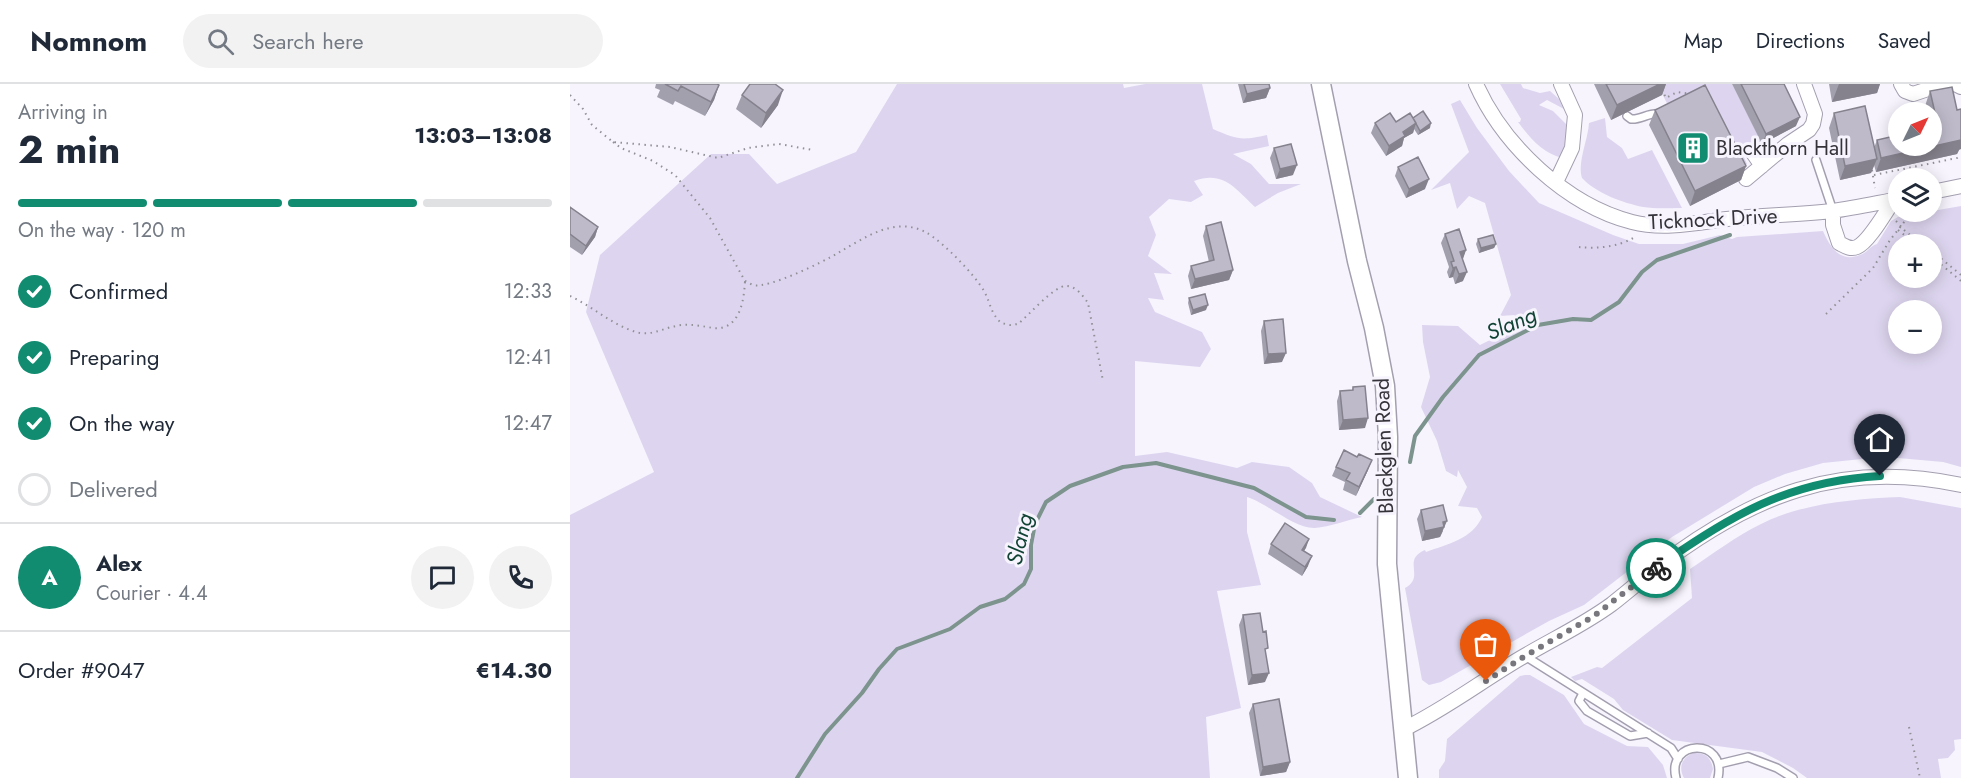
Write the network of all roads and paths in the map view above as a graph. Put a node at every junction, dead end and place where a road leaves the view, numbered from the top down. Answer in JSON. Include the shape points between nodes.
{"nodes":[{"id":1,"x":1321,"y":84,"type":"edge"},
{"id":2,"x":1476,"y":84,"type":"edge"},
{"id":3,"x":1561,"y":84,"type":"edge"},
{"id":4,"x":1659,"y":84,"type":"edge"},
{"id":5,"x":1804,"y":84,"type":"edge"},
{"id":6,"x":1901,"y":84,"type":"edge"},
{"id":7,"x":1943,"y":84,"type":"edge"},
{"id":8,"x":1955,"y":84,"type":"edge"},
{"id":9,"x":1961,"y":87,"type":"edge"},
{"id":10,"x":570,"y":95,"type":"edge"},
{"id":11,"x":1696,"y":96,"type":"edge"},
{"id":12,"x":1661,"y":115,"type":"edge"},
{"id":13,"x":1627,"y":116,"type":"dead end"},
{"id":14,"x":613,"y":142,"type":"junction"},
{"id":15,"x":813,"y":150,"type":"dead end"},
{"id":16,"x":1753,"y":153,"type":"dead end"},
{"id":17,"x":1961,"y":155,"type":"edge"},
{"id":18,"x":1816,"y":160,"type":"dead end"},
{"id":19,"x":1871,"y":165,"type":"edge"},
{"id":20,"x":1762,"y":166,"type":"junction"},
{"id":21,"x":1873,"y":175,"type":"junction"},
{"id":22,"x":1746,"y":179,"type":"dead end"},
{"id":23,"x":1556,"y":182,"type":"junction"},
{"id":24,"x":1961,"y":186,"type":"edge"},
{"id":25,"x":1875,"y":188,"type":"dead end"},
{"id":26,"x":1942,"y":190,"type":"edge"},
{"id":27,"x":1888,"y":201,"type":"edge"},
{"id":28,"x":1888,"y":210,"type":"edge"},
{"id":29,"x":1833,"y":211,"type":"junction"},
{"id":30,"x":1897,"y":222,"type":"edge"},
{"id":31,"x":1904,"y":222,"type":"edge"},
{"id":32,"x":1901,"y":226,"type":"junction"},
{"id":33,"x":1898,"y":230,"type":"junction"},
{"id":34,"x":1903,"y":234,"type":"edge"},
{"id":35,"x":1911,"y":234,"type":"edge"},
{"id":36,"x":1633,"y":238,"type":"dead end"},
{"id":37,"x":1579,"y":247,"type":"dead end"},
{"id":38,"x":1942,"y":259,"type":"edge"},
{"id":39,"x":1942,"y":266,"type":"edge"},
{"id":40,"x":1961,"y":275,"type":"edge"},
{"id":41,"x":745,"y":281,"type":"junction"},
{"id":42,"x":1961,"y":281,"type":"edge"},
{"id":43,"x":570,"y":296,"type":"edge"},
{"id":44,"x":1826,"y":314,"type":"dead end"},
{"id":45,"x":1102,"y":381,"type":"dead end"},
{"id":46,"x":1961,"y":485,"type":"edge"},
{"id":47,"x":1525,"y":656,"type":"junction"},
{"id":48,"x":1583,"y":693,"type":"junction"},
{"id":49,"x":1909,"y":727,"type":"dead end"},
{"id":50,"x":1402,"y":730,"type":"junction"},
{"id":51,"x":1648,"y":733,"type":"junction"},
{"id":52,"x":1678,"y":759,"type":"junction"},
{"id":53,"x":1719,"y":764,"type":"junction"},
{"id":54,"x":1408,"y":778,"type":"edge"},
{"id":55,"x":1676,"y":778,"type":"edge"},
{"id":56,"x":1718,"y":778,"type":"edge"},
{"id":57,"x":1793,"y":778,"type":"edge"},
{"id":58,"x":1920,"y":778,"type":"edge"}],
"edges":[{"from":1,"to":50,"type":"street","name":"Blackglen Road","via":[[1385,386],[1387,564]]},
{"from":2,"to":23,"type":"street","name":"Ticknock Drive","via":[[1511,142]]},
{"from":3,"to":23,"type":"street","via":[[1575,115],[1572,147]]},
{"from":4,"to":11,"type":"path","via":[[1666,98],[1677,92]]},
{"from":5,"to":20,"type":"street","via":[[1815,114],[1813,124]]},
{"from":6,"to":7,"type":"street","via":[[1912,94]]},
{"from":8,"to":9,"type":"street"},
{"from":10,"to":14,"type":"path","via":[[592,125]]},
{"from":12,"to":13,"type":"lane","via":[[1654,113],[1637,120]]},
{"from":14,"to":15,"type":"path","via":[[670,147],[718,158],[748,148],[779,144]]},
{"from":14,"to":41,"type":"path","via":[[675,175],[710,218]]},
{"from":16,"to":20,"type":"street"},
{"from":17,"to":21,"type":"path"},
{"from":18,"to":29,"type":"lane"},
{"from":19,"to":21,"type":"path"},
{"from":20,"to":22,"type":"street"},
{"from":21,"to":25,"type":"path"},
{"from":23,"to":29,"type":"street","name":"Ticknock Drive","via":[[1607,213],[1654,225]]},
{"from":24,"to":26,"type":"street"},
{"from":27,"to":29,"type":"street","name":"Ticknock Drive"},
{"from":28,"to":29,"type":"street","via":[[1858,247],[1848,248],[1839,243]]},
{"from":30,"to":32,"type":"path"},
{"from":31,"to":32,"type":"path"},
{"from":32,"to":33,"type":"path"},
{"from":32,"to":35,"type":"path"},
{"from":33,"to":34,"type":"path"},
{"from":33,"to":44,"type":"path","via":[[1873,268]]},
{"from":36,"to":37,"type":"path","via":[[1593,249]]},
{"from":38,"to":40,"type":"path"},
{"from":39,"to":42,"type":"path"},
{"from":41,"to":43,"type":"path","via":[[736,319],[728,326],[716,328],[677,326],[642,333],[612,321]]},
{"from":41,"to":45,"type":"path","via":[[754,286],[774,283],[862,238],[914,226],[929,234],[974,276],[1001,323],[1018,324],[1058,288],[1067,286],[1082,295],[1088,303]]},
{"from":46,"to":47,"type":"street","via":[[1921,477],[1871,476],[1818,483],[1780,495],[1710,531],[1594,616]]},
{"from":47,"to":48,"type":"lane"},
{"from":47,"to":50,"type":"street"},
{"from":48,"to":51,"type":"lane"},
{"from":48,"to":51,"type":"lane","via":[[1580,701],[1587,711],[1630,736]]},
{"from":49,"to":58,"type":"path"},
{"from":50,"to":54,"type":"street","name":"Blackglen Road"},
{"from":51,"to":52,"type":"lane","via":[[1671,748]]},
{"from":52,"to":53,"type":"lane","via":[[1696,747],[1710,752]]},
{"from":52,"to":55,"type":"lane"},
{"from":53,"to":56,"type":"lane"},
{"from":53,"to":57,"type":"lane","via":[[1748,757]]}]}
